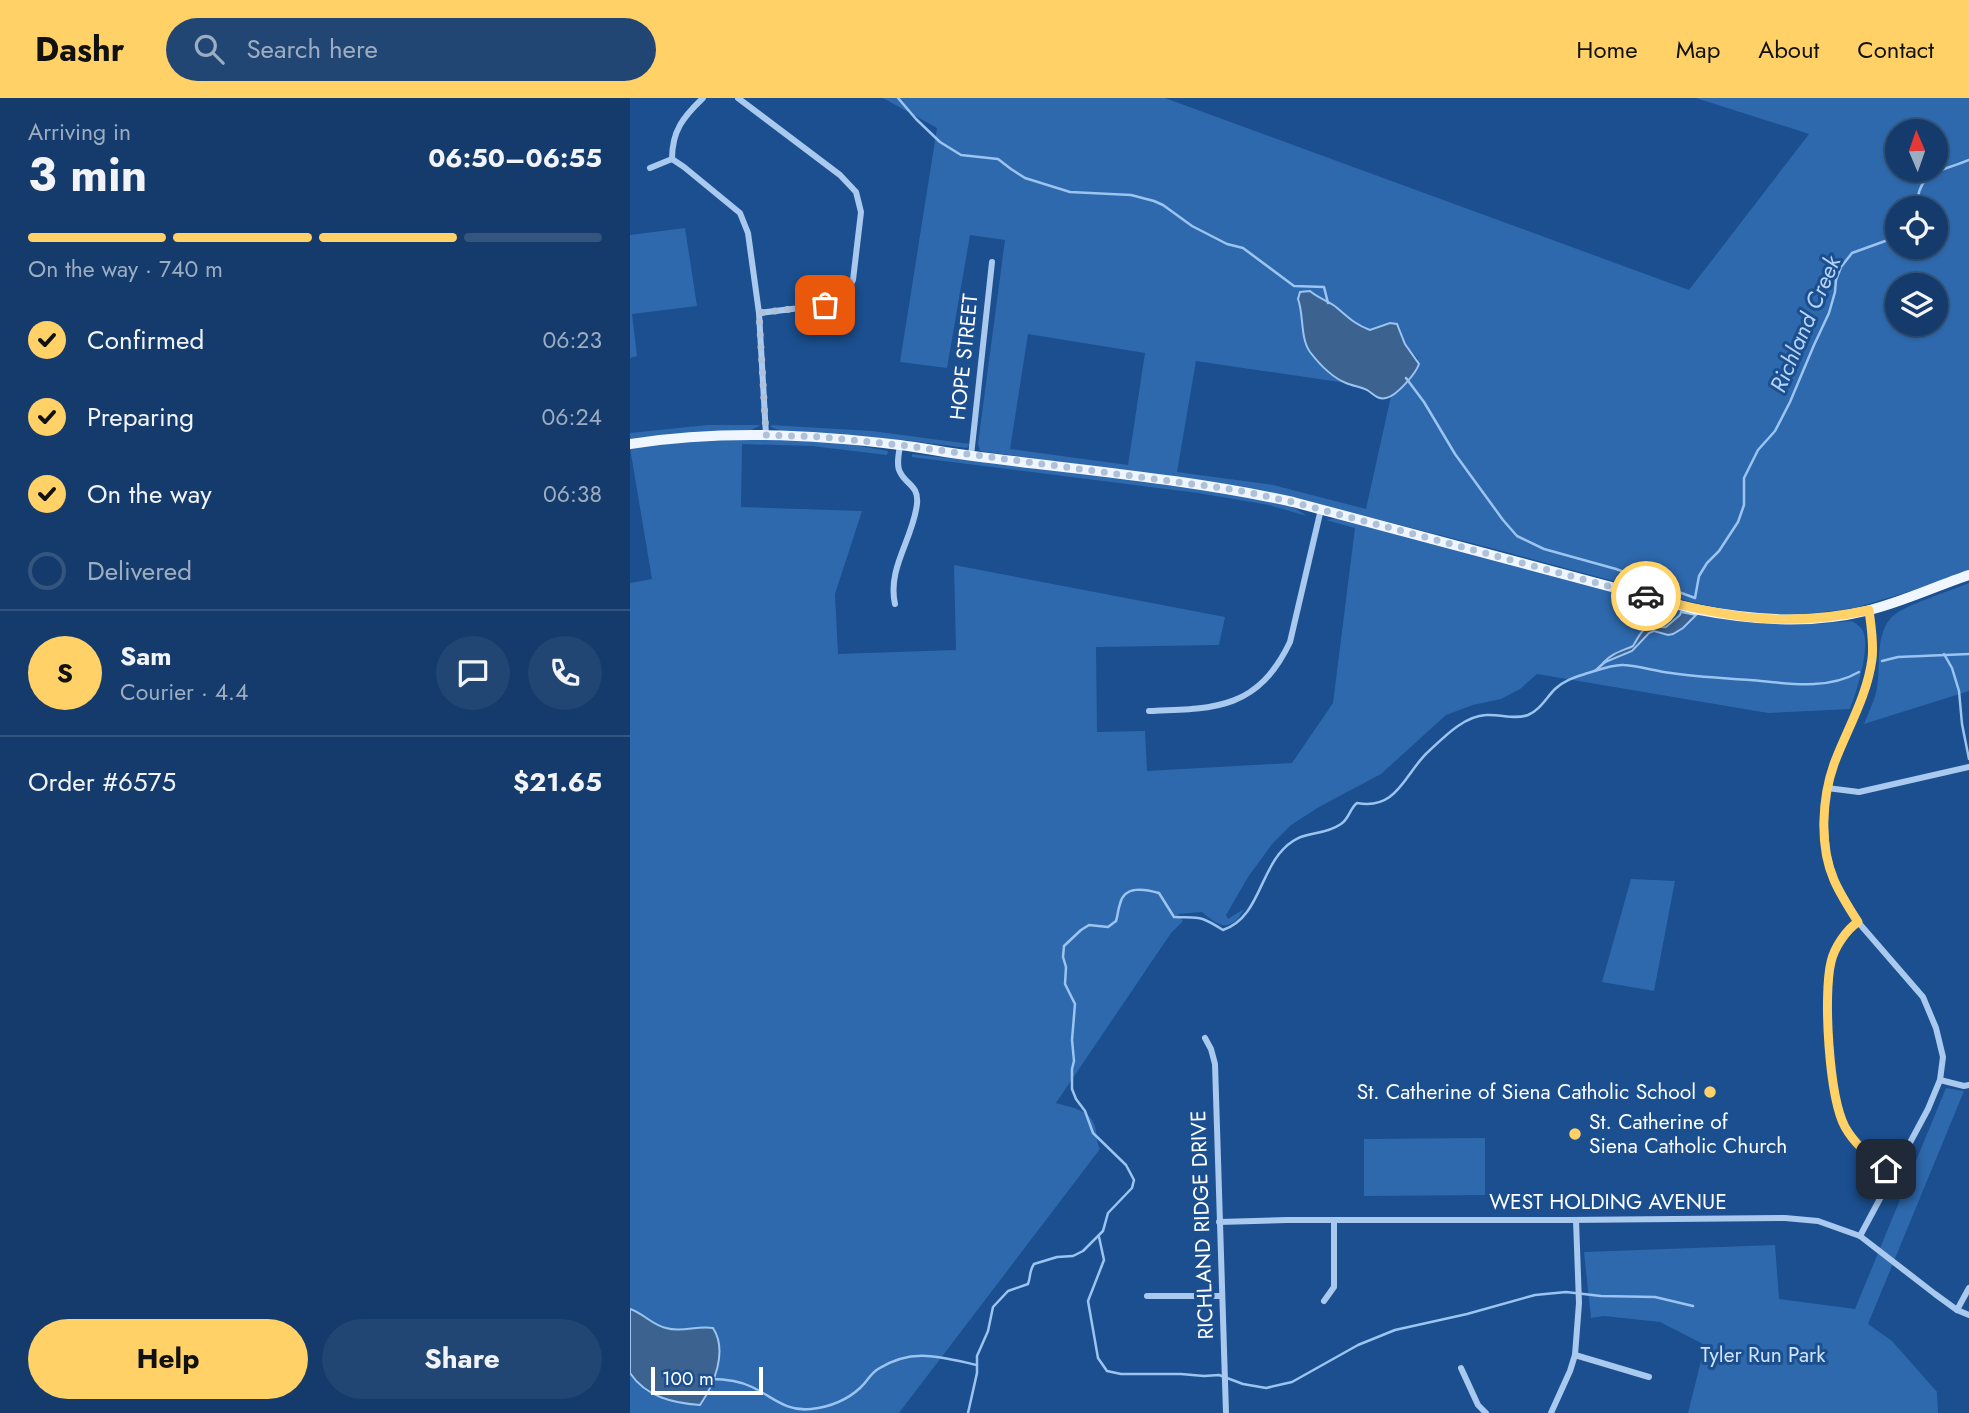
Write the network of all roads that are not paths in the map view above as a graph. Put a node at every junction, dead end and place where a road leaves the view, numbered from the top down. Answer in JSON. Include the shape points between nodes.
{"nodes":[{"id":1,"x":703,"y":98,"type":"edge"},
{"id":2,"x":738,"y":98,"type":"edge"},
{"id":3,"x":672,"y":159,"type":"junction"},
{"id":4,"x":650,"y":168,"type":"dead end"},
{"id":5,"x":992,"y":262,"type":"dead end"},
{"id":6,"x":759,"y":313,"type":"junction"},
{"id":7,"x":766,"y":435,"type":"junction"},
{"id":8,"x":630,"y":444,"type":"edge"},
{"id":9,"x":900,"y":445,"type":"junction"},
{"id":10,"x":971,"y":456,"type":"junction"},
{"id":11,"x":1321,"y":509,"type":"junction"},
{"id":12,"x":1969,"y":575,"type":"edge"},
{"id":13,"x":895,"y":604,"type":"dead end"},
{"id":14,"x":1869,"y":610,"type":"junction"},
{"id":15,"x":1149,"y":711,"type":"dead end"},
{"id":16,"x":1969,"y":767,"type":"edge"},
{"id":17,"x":1827,"y":789,"type":"junction"},
{"id":18,"x":1858,"y":922,"type":"junction"},
{"id":19,"x":1205,"y":1038,"type":"dead end"},
{"id":20,"x":1940,"y":1080,"type":"junction"},
{"id":21,"x":1969,"y":1085,"type":"edge"},
{"id":22,"x":1892,"y":1173,"type":"junction"},
{"id":23,"x":1334,"y":1220,"type":"junction"},
{"id":24,"x":1576,"y":1220,"type":"junction"},
{"id":25,"x":1219,"y":1222,"type":"junction"},
{"id":26,"x":1860,"y":1236,"type":"junction"},
{"id":27,"x":1969,"y":1288,"type":"edge"},
{"id":28,"x":1147,"y":1296,"type":"dead end"},
{"id":29,"x":1222,"y":1296,"type":"junction"},
{"id":30,"x":1324,"y":1301,"type":"dead end"},
{"id":31,"x":1957,"y":1310,"type":"junction"},
{"id":32,"x":1969,"y":1315,"type":"edge"},
{"id":33,"x":1575,"y":1355,"type":"junction"},
{"id":34,"x":1461,"y":1368,"type":"dead end"},
{"id":35,"x":1649,"y":1377,"type":"dead end"},
{"id":36,"x":1226,"y":1413,"type":"edge"},
{"id":37,"x":1486,"y":1413,"type":"edge"},
{"id":38,"x":1551,"y":1413,"type":"edge"}],
"edges":[{"from":1,"to":3,"type":"street","via":[[676,131]]},
{"from":2,"to":6,"type":"street","via":[[840,175],[856,192],[861,212],[853,279],[843,298],[825,305]]},
{"from":3,"to":4,"type":"street"},
{"from":3,"to":6,"type":"street","via":[[740,213],[748,233]]},
{"from":5,"to":10,"type":"street","name":"HOPE STREET"},
{"from":6,"to":7,"type":"street"},
{"from":7,"to":8,"type":"main road"},
{"from":7,"to":9,"type":"main road"},
{"from":9,"to":10,"type":"main road"},
{"from":9,"to":13,"type":"street","via":[[900,473],[914,487],[917,500],[893,583]]},
{"from":10,"to":11,"type":"main road","via":[[1237,490]]},
{"from":11,"to":14,"type":"main road","via":[[1729,616],[1794,620]]},
{"from":11,"to":15,"type":"street","via":[[1290,642],[1272,674],[1254,690],[1218,706]]},
{"from":12,"to":14,"type":"main road"},
{"from":14,"to":17,"type":"street","via":[[1873,655],[1868,683]]},
{"from":16,"to":17,"type":"street","via":[[1859,792]]},
{"from":17,"to":18,"type":"street","via":[[1824,818],[1833,878]]},
{"from":18,"to":20,"type":"street","via":[[1923,997],[1937,1028]]},
{"from":18,"to":22,"type":"street","via":[[1831,959],[1833,1089],[1844,1126],[1855,1142]]},
{"from":19,"to":25,"type":"street","name":"RICHLAND RIDGE DRIVE","via":[[1214,1064]]},
{"from":20,"to":21,"type":"street"},
{"from":20,"to":22,"type":"street"},
{"from":22,"to":26,"type":"street"},
{"from":23,"to":24,"type":"street","name":"WEST HOLDING AVENUE"},
{"from":23,"to":25,"type":"street","name":"WEST HOLDING AVENUE"},
{"from":23,"to":30,"type":"street","via":[[1334,1287]]},
{"from":24,"to":26,"type":"street","name":"WEST HOLDING AVENUE","via":[[1786,1217],[1818,1221]]},
{"from":24,"to":33,"type":"street","via":[[1579,1303]]},
{"from":25,"to":29,"type":"street","name":"RICHLAND RIDGE DRIVE"},
{"from":26,"to":31,"type":"street","name":"WEST HOLDING AVENUE"},
{"from":27,"to":31,"type":"street"},
{"from":28,"to":29,"type":"street"},
{"from":29,"to":36,"type":"street","name":"RICHLAND RIDGE DRIVE"},
{"from":31,"to":32,"type":"street","name":"WEST HOLDING AVENUE"},
{"from":33,"to":35,"type":"street"},
{"from":33,"to":38,"type":"street"},
{"from":34,"to":37,"type":"street"}]}
